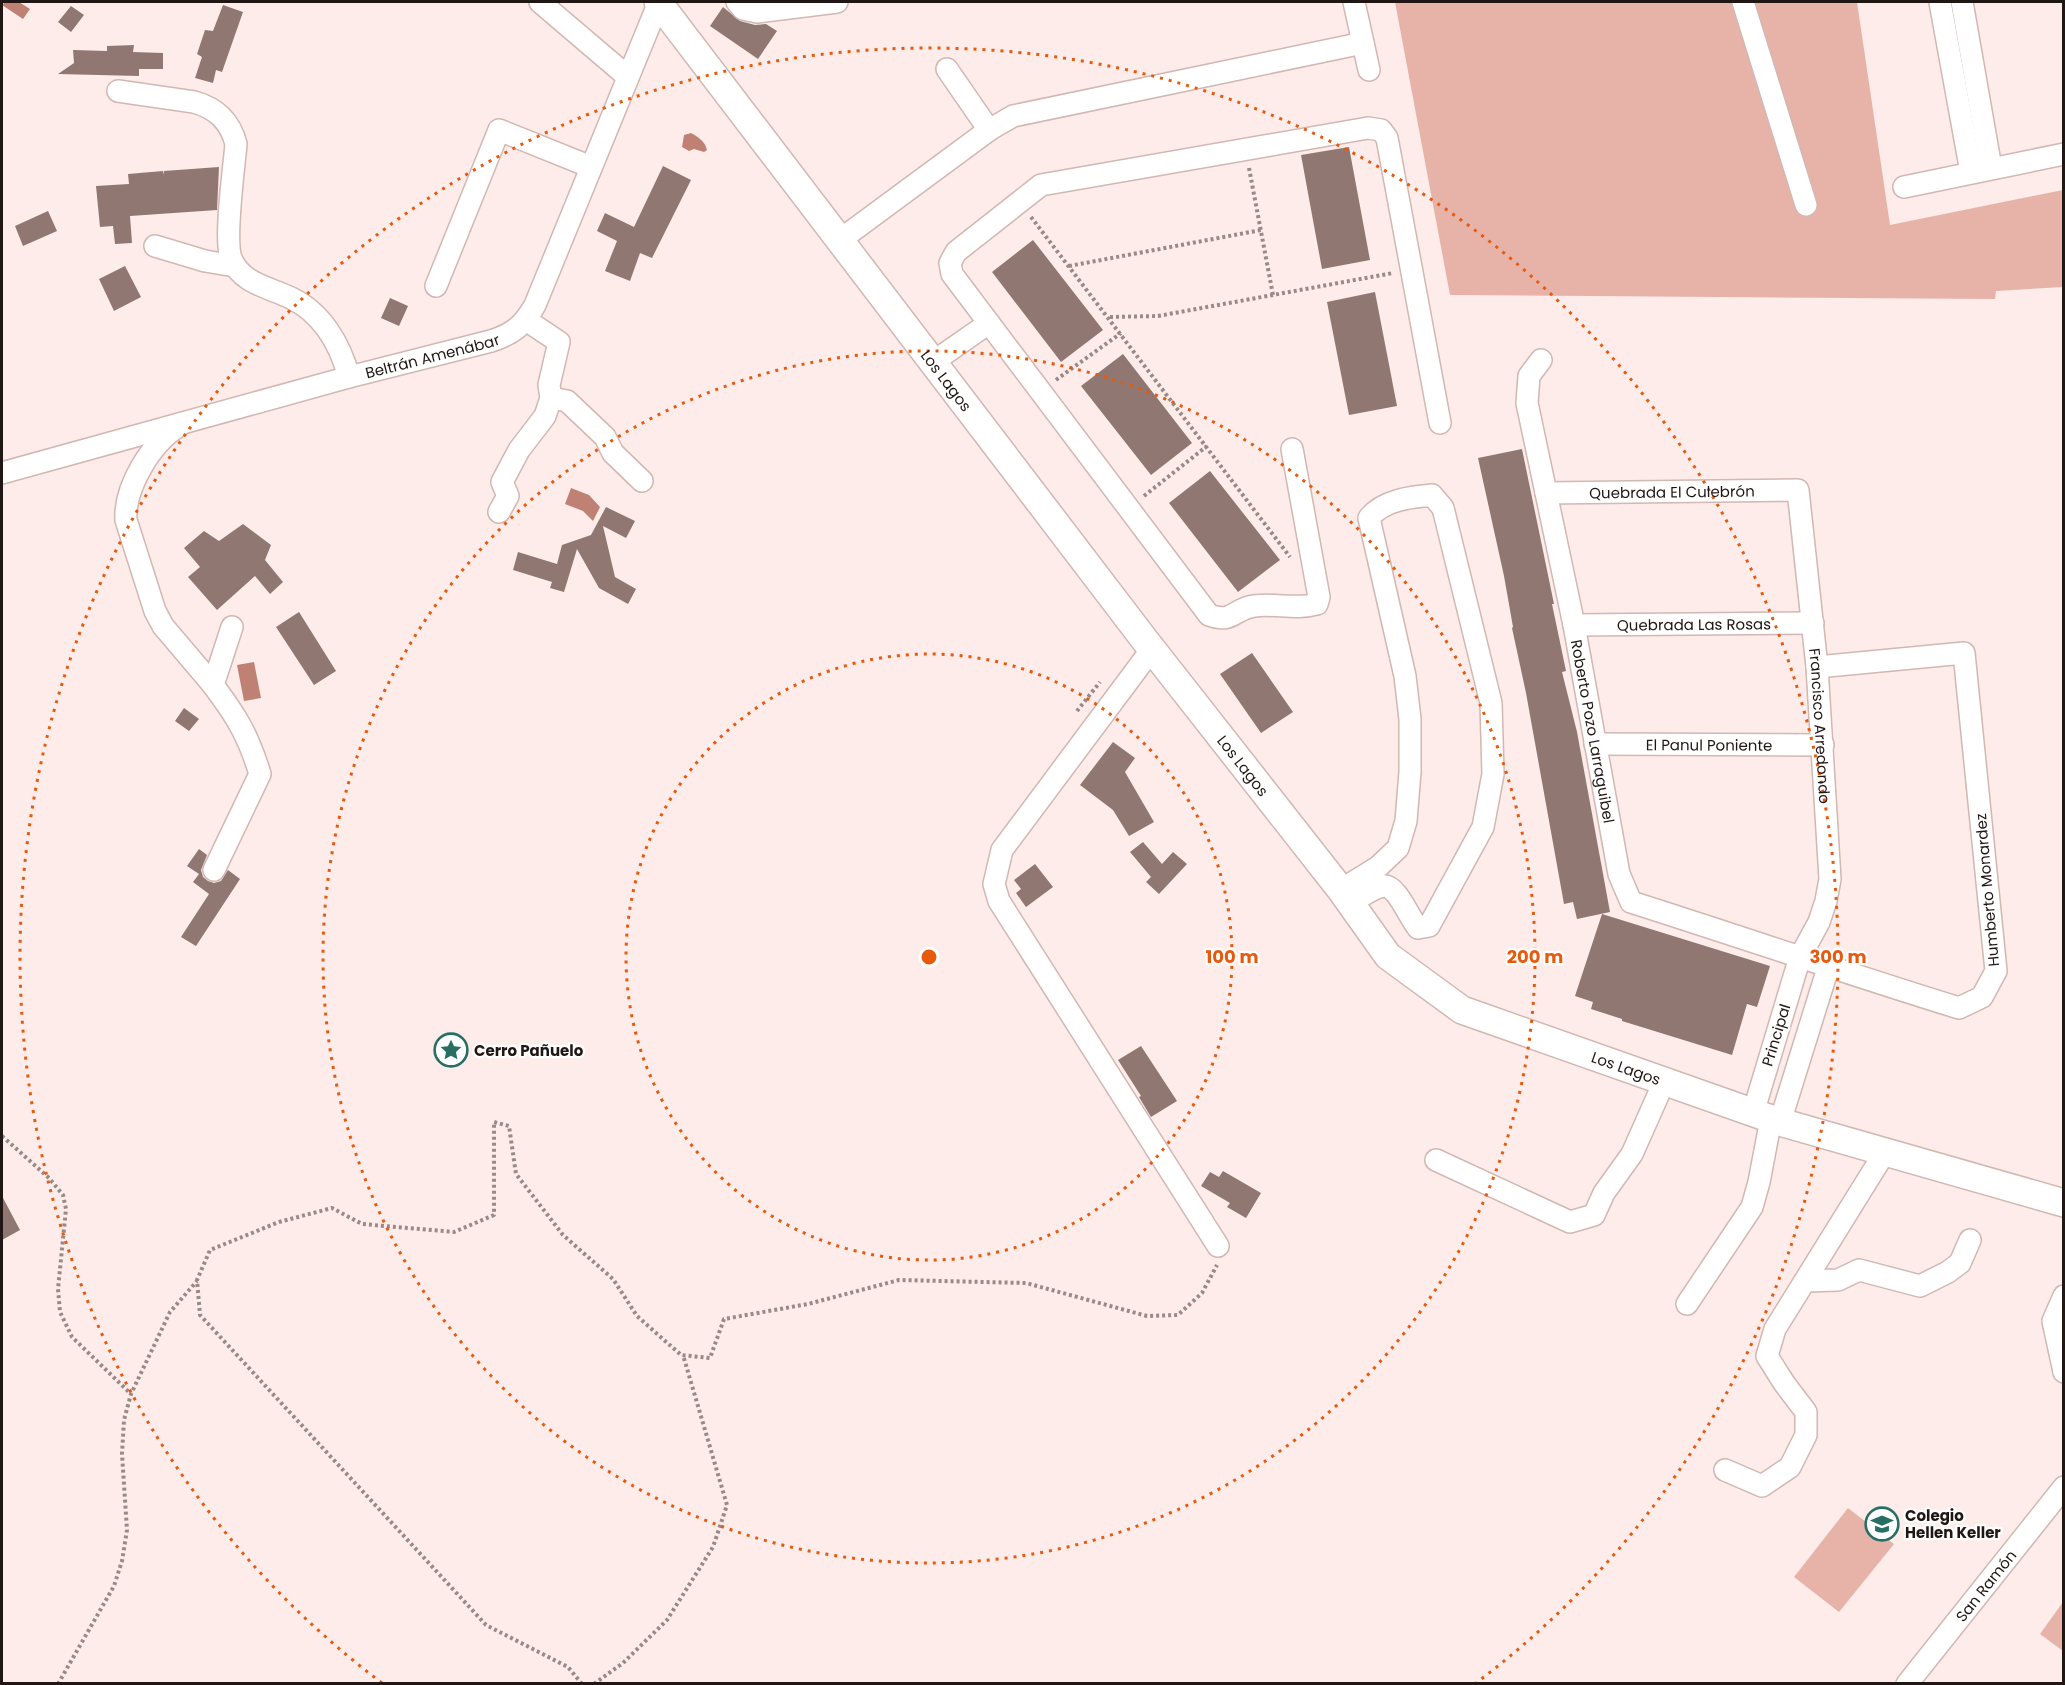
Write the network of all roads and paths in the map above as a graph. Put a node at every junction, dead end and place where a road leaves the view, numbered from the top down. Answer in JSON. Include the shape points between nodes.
{"nodes":[{"id":1,"x":540,"y":2,"type":"edge"},
{"id":2,"x":658,"y":2,"type":"edge"},
{"id":3,"x":737,"y":2,"type":"edge"},
{"id":4,"x":837,"y":2,"type":"edge"},
{"id":5,"x":1354,"y":2,"type":"edge"},
{"id":6,"x":1743,"y":2,"type":"edge"},
{"id":7,"x":1940,"y":2,"type":"edge"},
{"id":8,"x":1962,"y":2,"type":"edge"},
{"id":9,"x":1363,"y":43,"type":"junction"},
{"id":10,"x":947,"y":69,"type":"dead end"},
{"id":11,"x":1369,"y":70,"type":"dead end"},
{"id":12,"x":628,"y":77,"type":"junction"},
{"id":13,"x":118,"y":91,"type":"dead end"},
{"id":14,"x":989,"y":130,"type":"junction"},
{"id":15,"x":1245,"y":150,"type":"junction"},
{"id":16,"x":2064,"y":154,"type":"edge"},
{"id":17,"x":591,"y":167,"type":"junction"},
{"id":18,"x":1981,"y":170,"type":"junction"},
{"id":19,"x":1904,"y":187,"type":"dead end"},
{"id":20,"x":1019,"y":202,"type":"junction"},
{"id":21,"x":1806,"y":205,"type":"dead end"},
{"id":22,"x":1261,"y":230,"type":"junction"},
{"id":23,"x":840,"y":240,"type":"junction"},
{"id":24,"x":155,"y":246,"type":"dead end"},
{"id":25,"x":235,"y":266,"type":"junction"},
{"id":26,"x":1069,"y":266,"type":"junction"},
{"id":27,"x":1411,"y":270,"type":"junction"},
{"id":28,"x":436,"y":286,"type":"dead end"},
{"id":29,"x":1273,"y":295,"type":"junction"},
{"id":30,"x":1109,"y":317,"type":"junction"},
{"id":31,"x":526,"y":320,"type":"junction"},
{"id":32,"x":990,"y":323,"type":"junction"},
{"id":33,"x":1121,"y":333,"type":"junction"},
{"id":34,"x":1541,"y":360,"type":"dead end"},
{"id":35,"x":933,"y":362,"type":"junction"},
{"id":36,"x":349,"y":377,"type":"junction"},
{"id":37,"x":1040,"y":391,"type":"junction"},
{"id":38,"x":551,"y":398,"type":"junction"},
{"id":39,"x":187,"y":421,"type":"junction"},
{"id":40,"x":1440,"y":423,"type":"dead end"},
{"id":41,"x":1207,"y":446,"type":"junction"},
{"id":42,"x":1292,"y":449,"type":"dead end"},
{"id":43,"x":2,"y":473,"type":"edge"},
{"id":44,"x":642,"y":481,"type":"dead end"},
{"id":45,"x":1798,"y":490,"type":"joint"},
{"id":46,"x":1546,"y":493,"type":"junction"},
{"id":47,"x":1129,"y":508,"type":"junction"},
{"id":48,"x":499,"y":513,"type":"dead end"},
{"id":49,"x":1314,"y":570,"type":"junction"},
{"id":50,"x":1813,"y":623,"type":"junction"},
{"id":51,"x":1574,"y":625,"type":"junction"},
{"id":52,"x":232,"y":627,"type":"dead end"},
{"id":53,"x":1152,"y":649,"type":"junction"},
{"id":54,"x":1817,"y":667,"type":"junction"},
{"id":55,"x":1104,"y":678,"type":"dead end"},
{"id":56,"x":213,"y":685,"type":"junction"},
{"id":57,"x":1075,"y":714,"type":"dead end"},
{"id":58,"x":1595,"y":744,"type":"junction"},
{"id":59,"x":1822,"y":745,"type":"junction"},
{"id":60,"x":214,"y":870,"type":"dead end"},
{"id":61,"x":1345,"y":896,"type":"junction"},
{"id":62,"x":1800,"y":957,"type":"junction"},
{"id":63,"x":1828,"y":968,"type":"junction"},
{"id":64,"x":1664,"y":1082,"type":"junction"},
{"id":65,"x":1768,"y":1118,"type":"junction"},
{"id":66,"x":2,"y":1136,"type":"edge"},
{"id":67,"x":1886,"y":1152,"type":"junction"},
{"id":68,"x":1436,"y":1160,"type":"dead end"},
{"id":69,"x":2064,"y":1203,"type":"edge"},
{"id":70,"x":1970,"y":1240,"type":"dead end"},
{"id":71,"x":1218,"y":1254,"type":"joint"},
{"id":72,"x":197,"y":1280,"type":"junction"},
{"id":73,"x":1805,"y":1281,"type":"junction"},
{"id":74,"x":2064,"y":1296,"type":"edge"},
{"id":75,"x":1687,"y":1304,"type":"dead end"},
{"id":76,"x":683,"y":1355,"type":"junction"},
{"id":77,"x":2064,"y":1372,"type":"edge"},
{"id":78,"x":131,"y":1394,"type":"junction"},
{"id":79,"x":1725,"y":1470,"type":"dead end"},
{"id":80,"x":2064,"y":1487,"type":"edge"},
{"id":81,"x":58,"y":1683,"type":"edge"},
{"id":82,"x":582,"y":1683,"type":"edge"},
{"id":83,"x":594,"y":1683,"type":"edge"},
{"id":84,"x":1907,"y":1683,"type":"edge"}],
"edges":[{"from":1,"to":12,"type":"street"},
{"from":2,"to":12,"type":"street","name":"Beltrán Amenábar"},
{"from":2,"to":23,"type":"main road","name":"Los Lagos"},
{"from":3,"to":4,"type":"street","via":[[743,9],[757,12]]},
{"from":5,"to":9,"type":"street"},
{"from":6,"to":21,"type":"street"},
{"from":7,"to":18,"type":"street"},
{"from":8,"to":18,"type":"street"},
{"from":9,"to":11,"type":"street"},
{"from":9,"to":14,"type":"street","via":[[1034,110],[1013,116]]},
{"from":10,"to":14,"type":"street"},
{"from":12,"to":17,"type":"street","name":"Beltrán Amenábar"},
{"from":13,"to":25,"type":"street","via":[[205,105],[229,126],[236,144],[229,242]]},
{"from":14,"to":23,"type":"street"},
{"from":15,"to":20,"type":"street","via":[[1041,185]]},
{"from":15,"to":22,"type":"path"},
{"from":15,"to":27,"type":"street","via":[[1368,128],[1381,130],[1387,138]]},
{"from":16,"to":18,"type":"street"},
{"from":17,"to":28,"type":"street","via":[[499,130]]},
{"from":17,"to":31,"type":"street","name":"Beltrán Amenábar"},
{"from":18,"to":19,"type":"street"},
{"from":20,"to":26,"type":"path"},
{"from":20,"to":32,"type":"street","via":[[956,252],[950,263],[952,274]]},
{"from":22,"to":26,"type":"path"},
{"from":22,"to":29,"type":"path"},
{"from":23,"to":35,"type":"main road","name":"Los Lagos"},
{"from":24,"to":25,"type":"street"},
{"from":25,"to":36,"type":"street","via":[[248,280],[292,298],[314,314],[333,336]]},
{"from":26,"to":30,"type":"path"},
{"from":27,"to":29,"type":"path"},
{"from":27,"to":40,"type":"street"},
{"from":29,"to":30,"type":"path","via":[[1158,316]]},
{"from":30,"to":33,"type":"path"},
{"from":31,"to":36,"type":"street","name":"Beltrán Amenábar","via":[[507,336]]},
{"from":31,"to":38,"type":"street","via":[[559,342],[549,385]]},
{"from":32,"to":35,"type":"street"},
{"from":32,"to":37,"type":"street"},
{"from":33,"to":37,"type":"path"},
{"from":33,"to":41,"type":"path"},
{"from":34,"to":46,"type":"street","name":"Roberto Pozo Larraguibel","via":[[1529,376],[1527,403]]},
{"from":35,"to":53,"type":"main road","name":"Los Lagos"},
{"from":36,"to":39,"type":"street","name":"Beltrán Amenábar"},
{"from":37,"to":47,"type":"street"},
{"from":38,"to":44,"type":"street","via":[[567,401],[605,436],[613,453]]},
{"from":38,"to":48,"type":"street","via":[[545,416],[519,450],[502,482],[508,496]]},
{"from":39,"to":43,"type":"street","name":"Beltrán Amenábar"},
{"from":39,"to":56,"type":"street","via":[[167,433],[142,464],[125,512],[159,619]]},
{"from":41,"to":47,"type":"path"},
{"from":41,"to":49,"type":"path","via":[[1301,571]]},
{"from":42,"to":49,"type":"street"},
{"from":45,"to":46,"type":"street","name":"Quebrada El Culebrón"},
{"from":45,"to":50,"type":"street","name":"Francisco Arredondo"},
{"from":46,"to":51,"type":"street","name":"Roberto Pozo Larraguibel"},
{"from":47,"to":49,"type":"street","via":[[1209,615],[1228,618],[1255,606],[1305,608],[1317,604]]},
{"from":50,"to":51,"type":"street","name":"Quebrada Las Rosas"},
{"from":50,"to":54,"type":"street","name":"Francisco Arredondo"},
{"from":51,"to":58,"type":"street","name":"Roberto Pozo Larraguibel"},
{"from":52,"to":56,"type":"street"},
{"from":53,"to":61,"type":"main road","name":"Los Lagos"},
{"from":53,"to":71,"type":"street","via":[[1002,850],[994,884],[999,901]]},
{"from":54,"to":59,"type":"street","name":"Francisco Arredondo"},
{"from":54,"to":63,"type":"street","name":"Humberto Monardez","via":[[1964,653],[1996,971],[1982,997],[1959,1008]]},
{"from":55,"to":57,"type":"path"},
{"from":56,"to":60,"type":"street","via":[[238,718],[260,774]]},
{"from":58,"to":59,"type":"street","name":"El Panul Poniente"},
{"from":58,"to":62,"type":"street","name":"Roberto Pozo Larraguibel","via":[[1619,874],[1631,902]]},
{"from":59,"to":62,"type":"street","name":"Francisco Arredondo","via":[[1830,879],[1819,922]]},
{"from":61,"to":61,"type":"street","via":[[1390,887],[1418,928],[1429,926],[1483,826],[1488,806],[1493,774],[1491,703],[1443,508],[1432,495],[1413,496],[1377,507],[1370,518],[1405,676],[1410,772],[1406,821],[1398,848]]},
{"from":61,"to":64,"type":"main road","name":"Los Lagos","via":[[1388,956],[1462,1010]]},
{"from":62,"to":63,"type":"street","name":"Roberto Pozo Larraguibel"},
{"from":62,"to":65,"type":"street","name":"Principal"},
{"from":63,"to":65,"type":"street","name":"Principal"},
{"from":64,"to":65,"type":"main road","name":"Los Lagos"},
{"from":64,"to":68,"type":"street","via":[[1632,1154],[1604,1193],[1594,1215],[1570,1222]]},
{"from":65,"to":67,"type":"main road","name":"Los Lagos"},
{"from":65,"to":75,"type":"street","via":[[1752,1208]]},
{"from":66,"to":78,"type":"path","via":[[63,1195],[66,1209],[58,1289],[60,1312],[72,1337]]},
{"from":67,"to":69,"type":"main road","name":"Los Lagos"},
{"from":67,"to":73,"type":"street"},
{"from":70,"to":73,"type":"street","via":[[1960,1263],[1920,1286],[1859,1270],[1838,1280]]},
{"from":71,"to":76,"type":"path","via":[[1202,1293],[1178,1315],[1147,1316],[1026,1283],[898,1280],[808,1304],[724,1319],[710,1358]]},
{"from":72,"to":76,"type":"path","via":[[210,1250],[279,1222],[332,1209],[362,1224],[454,1232],[494,1215],[494,1122],[510,1125],[516,1174],[563,1235],[613,1279],[637,1316]]},
{"from":72,"to":78,"type":"path","via":[[170,1312]]},
{"from":72,"to":82,"type":"path","via":[[200,1315],[486,1625],[568,1667]]},
{"from":73,"to":79,"type":"street","via":[[1775,1329],[1767,1356],[1806,1412],[1806,1435],[1790,1467],[1762,1486]]},
{"from":74,"to":77,"type":"street","via":[[2053,1321]]},
{"from":76,"to":83,"type":"path","via":[[727,1505],[713,1547],[667,1620],[623,1663]]},
{"from":78,"to":81,"type":"path","via":[[124,1420],[122,1454],[127,1530],[122,1560],[114,1586]]},
{"from":80,"to":84,"type":"street","name":"San Ramón"}]}
